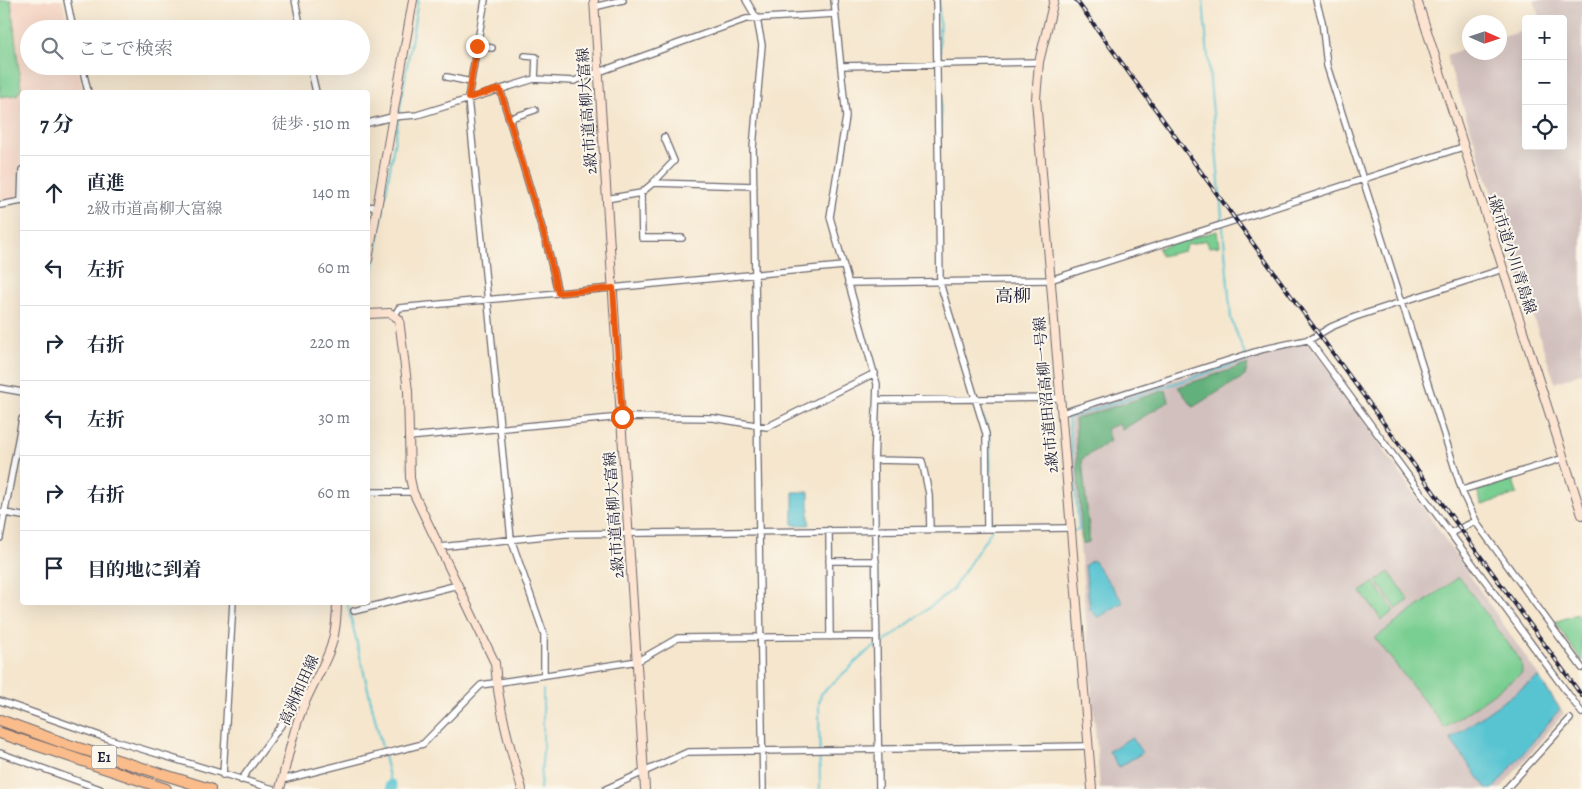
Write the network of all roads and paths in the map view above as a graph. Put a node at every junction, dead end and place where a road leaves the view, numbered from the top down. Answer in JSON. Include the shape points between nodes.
{"nodes":[{"id":1,"x":67,"y":0,"type":"edge"},
{"id":2,"x":295,"y":0,"type":"edge"},
{"id":3,"x":413,"y":0,"type":"edge"},
{"id":4,"x":485,"y":0,"type":"edge"},
{"id":5,"x":623,"y":0,"type":"edge"},
{"id":6,"x":746,"y":0,"type":"edge"},
{"id":7,"x":834,"y":0,"type":"edge"},
{"id":8,"x":936,"y":0,"type":"edge"},
{"id":9,"x":1054,"y":0,"type":"edge"},
{"id":10,"x":1316,"y":0,"type":"edge"},
{"id":11,"x":1417,"y":0,"type":"edge"},
{"id":12,"x":594,"y":3,"type":"edge"},
{"id":13,"x":835,"y":14,"type":"junction"},
{"id":14,"x":757,"y":18,"type":"junction"},
{"id":15,"x":71,"y":20,"type":"edge"},
{"id":16,"x":300,"y":20,"type":"edge"},
{"id":17,"x":477,"y":46,"type":"junction"},
{"id":18,"x":492,"y":48,"type":"dead end"},
{"id":19,"x":525,"y":56,"type":"dead end"},
{"id":20,"x":1038,"y":62,"type":"junction"},
{"id":21,"x":841,"y":66,"type":"junction"},
{"id":22,"x":937,"y":66,"type":"junction"},
{"id":23,"x":598,"y":72,"type":"junction"},
{"id":24,"x":84,"y":75,"type":"edge"},
{"id":25,"x":312,"y":75,"type":"edge"},
{"id":26,"x":447,"y":77,"type":"dead end"},
{"id":27,"x":535,"y":79,"type":"junction"},
{"id":28,"x":471,"y":82,"type":"junction"},
{"id":29,"x":500,"y":89,"type":"junction"},
{"id":30,"x":88,"y":90,"type":"edge"},
{"id":31,"x":316,"y":90,"type":"edge"},
{"id":32,"x":468,"y":98,"type":"junction"},
{"id":33,"x":535,"y":110,"type":"dead end"},
{"id":34,"x":392,"y":117,"type":"junction"},
{"id":35,"x":370,"y":122,"type":"edge"},
{"id":36,"x":510,"y":122,"type":"junction"},
{"id":37,"x":664,"y":137,"type":"dead end"},
{"id":38,"x":1463,"y":147,"type":"junction"},
{"id":39,"x":1362,"y":181,"type":"junction"},
{"id":40,"x":653,"y":182,"type":"junction"},
{"id":41,"x":754,"y":186,"type":"junction"},
{"id":42,"x":640,"y":192,"type":"junction"},
{"id":43,"x":606,"y":198,"type":"junction"},
{"id":44,"x":20,"y":201,"type":"edge"},
{"id":45,"x":0,"y":205,"type":"edge"},
{"id":46,"x":378,"y":206,"type":"junction"},
{"id":47,"x":370,"y":207,"type":"edge"},
{"id":48,"x":371,"y":224,"type":"edge"},
{"id":49,"x":682,"y":238,"type":"dead end"},
{"id":50,"x":843,"y":266,"type":"junction"},
{"id":51,"x":1503,"y":269,"type":"junction"},
{"id":52,"x":755,"y":274,"type":"junction"},
{"id":53,"x":1050,"y":280,"type":"junction"},
{"id":54,"x":940,"y":283,"type":"junction"},
{"id":55,"x":848,"y":284,"type":"junction"},
{"id":56,"x":613,"y":288,"type":"junction"},
{"id":57,"x":558,"y":293,"type":"junction"},
{"id":58,"x":487,"y":300,"type":"junction"},
{"id":59,"x":1403,"y":302,"type":"junction"},
{"id":60,"x":370,"y":314,"type":"edge"},
{"id":61,"x":395,"y":315,"type":"junction"},
{"id":62,"x":1308,"y":339,"type":"junction"},
{"id":63,"x":875,"y":373,"type":"junction"},
{"id":64,"x":0,"y":388,"type":"edge"},
{"id":65,"x":20,"y":392,"type":"edge"},
{"id":66,"x":974,"y":398,"type":"junction"},
{"id":67,"x":1060,"y":398,"type":"junction"},
{"id":68,"x":878,"y":400,"type":"junction"},
{"id":69,"x":1062,"y":413,"type":"junction"},
{"id":70,"x":622,"y":417,"type":"junction"},
{"id":71,"x":756,"y":424,"type":"junction"},
{"id":72,"x":20,"y":428,"type":"edge"},
{"id":73,"x":501,"y":428,"type":"junction"},
{"id":74,"x":408,"y":437,"type":"junction"},
{"id":75,"x":1564,"y":458,"type":"junction"},
{"id":76,"x":874,"y":460,"type":"junction"},
{"id":77,"x":1462,"y":490,"type":"junction"},
{"id":78,"x":370,"y":492,"type":"edge"},
{"id":79,"x":413,"y":492,"type":"junction"},
{"id":80,"x":2,"y":512,"type":"edge"},
{"id":81,"x":20,"y":516,"type":"edge"},
{"id":82,"x":1582,"y":516,"type":"edge"},
{"id":83,"x":1476,"y":521,"type":"junction"},
{"id":84,"x":1070,"y":528,"type":"junction"},
{"id":85,"x":930,"y":529,"type":"junction"},
{"id":86,"x":987,"y":529,"type":"junction"},
{"id":87,"x":829,"y":530,"type":"junction"},
{"id":88,"x":876,"y":530,"type":"junction"},
{"id":89,"x":759,"y":531,"type":"junction"},
{"id":90,"x":628,"y":533,"type":"junction"},
{"id":91,"x":1450,"y":533,"type":"junction"},
{"id":92,"x":0,"y":538,"type":"edge"},
{"id":93,"x":511,"y":539,"type":"junction"},
{"id":94,"x":440,"y":547,"type":"junction"},
{"id":95,"x":829,"y":561,"type":"junction"},
{"id":96,"x":876,"y":561,"type":"junction"},
{"id":97,"x":458,"y":585,"type":"junction"},
{"id":98,"x":233,"y":605,"type":"edge"},
{"id":99,"x":337,"y":605,"type":"edge"},
{"id":100,"x":354,"y":611,"type":"dead end"},
{"id":101,"x":877,"y":636,"type":"junction"},
{"id":102,"x":830,"y":637,"type":"junction"},
{"id":103,"x":761,"y":639,"type":"junction"},
{"id":104,"x":638,"y":661,"type":"junction"},
{"id":105,"x":1582,"y":668,"type":"edge"},
{"id":106,"x":544,"y":675,"type":"junction"},
{"id":107,"x":497,"y":682,"type":"junction"},
{"id":108,"x":307,"y":699,"type":"junction"},
{"id":109,"x":0,"y":701,"type":"edge"},
{"id":110,"x":1582,"y":713,"type":"edge"},
{"id":111,"x":1570,"y":719,"type":"dead end"},
{"id":112,"x":0,"y":720,"type":"edge"},
{"id":113,"x":0,"y":733,"type":"edge"},
{"id":114,"x":1088,"y":746,"type":"junction"},
{"id":115,"x":878,"y":750,"type":"junction"},
{"id":116,"x":762,"y":751,"type":"junction"},
{"id":117,"x":0,"y":753,"type":"edge"},
{"id":118,"x":643,"y":773,"type":"junction"},
{"id":119,"x":223,"y":775,"type":"junction"},
{"id":120,"x":240,"y":780,"type":"junction"},
{"id":121,"x":282,"y":780,"type":"junction"},
{"id":122,"x":100,"y":789,"type":"edge"},
{"id":123,"x":166,"y":789,"type":"edge"},
{"id":124,"x":210,"y":789,"type":"edge"},
{"id":125,"x":273,"y":789,"type":"edge"},
{"id":126,"x":280,"y":789,"type":"edge"},
{"id":127,"x":522,"y":789,"type":"edge"},
{"id":128,"x":606,"y":789,"type":"edge"},
{"id":129,"x":645,"y":789,"type":"edge"},
{"id":130,"x":763,"y":789,"type":"edge"},
{"id":131,"x":879,"y":789,"type":"edge"},
{"id":132,"x":1092,"y":789,"type":"edge"},
{"id":133,"x":1506,"y":789,"type":"edge"}],
"edges":[{"from":1,"to":15,"type":"street"},
{"from":2,"to":16,"type":"street"},
{"from":3,"to":34,"type":"street"},
{"from":4,"to":17,"type":"street"},
{"from":5,"to":12,"type":"street"},
{"from":6,"to":14,"type":"street"},
{"from":7,"to":13,"type":"street"},
{"from":8,"to":22,"type":"street"},
{"from":9,"to":20,"type":"street","name":"2級市道田沼高柳一号線"},
{"from":10,"to":39,"type":"street","via":[[1322,21],[1326,66]]},
{"from":11,"to":38,"type":"street","name":"1級市道小川青島線"},
{"from":12,"to":23,"type":"street","name":"2級市道高柳大富線"},
{"from":13,"to":14,"type":"street"},
{"from":13,"to":21,"type":"street"},
{"from":14,"to":23,"type":"street","via":[[746,19]]},
{"from":14,"to":41,"type":"street","via":[[762,45],[753,148]]},
{"from":17,"to":18,"type":"street"},
{"from":17,"to":28,"type":"street"},
{"from":19,"to":27,"type":"street","via":[[536,57]]},
{"from":20,"to":22,"type":"street"},
{"from":20,"to":53,"type":"street","name":"2級市道田沼高柳一号線","via":[[1036,99]]},
{"from":21,"to":22,"type":"street"},
{"from":21,"to":50,"type":"street","via":[[846,117],[830,217]]},
{"from":22,"to":54,"type":"street"},
{"from":23,"to":27,"type":"street","via":[[574,81]]},
{"from":23,"to":43,"type":"street","name":"2級市道高柳大富線"},
{"from":24,"to":30,"type":"street"},
{"from":25,"to":31,"type":"street"},
{"from":26,"to":28,"type":"street"},
{"from":27,"to":29,"type":"street"},
{"from":28,"to":32,"type":"street"},
{"from":29,"to":32,"type":"street"},
{"from":29,"to":36,"type":"street"},
{"from":32,"to":34,"type":"street","via":[[417,115]]},
{"from":32,"to":58,"type":"street"},
{"from":33,"to":36,"type":"street","via":[[514,117]]},
{"from":34,"to":35,"type":"street"},
{"from":34,"to":46,"type":"street"},
{"from":36,"to":57,"type":"street"},
{"from":37,"to":40,"type":"street","via":[[674,160]]},
{"from":38,"to":39,"type":"street"},
{"from":38,"to":51,"type":"street","name":"1級市道小川青島線"},
{"from":39,"to":53,"type":"street"},
{"from":39,"to":59,"type":"street"},
{"from":40,"to":41,"type":"street"},
{"from":40,"to":42,"type":"street"},
{"from":41,"to":52,"type":"street"},
{"from":42,"to":43,"type":"street"},
{"from":42,"to":49,"type":"street","via":[[642,238]]},
{"from":43,"to":56,"type":"street","name":"2級市道高柳大富線"},
{"from":44,"to":45,"type":"street"},
{"from":46,"to":47,"type":"street"},
{"from":46,"to":48,"type":"street"},
{"from":50,"to":52,"type":"street"},
{"from":50,"to":55,"type":"street"},
{"from":51,"to":59,"type":"street"},
{"from":51,"to":75,"type":"street","name":"1級市道小川青島線"},
{"from":52,"to":56,"type":"street"},
{"from":52,"to":71,"type":"street"},
{"from":53,"to":54,"type":"street"},
{"from":53,"to":67,"type":"street","name":"2級市道田沼高柳一号線"},
{"from":54,"to":55,"type":"street"},
{"from":54,"to":66,"type":"street"},
{"from":55,"to":63,"type":"street"},
{"from":56,"to":57,"type":"street"},
{"from":56,"to":70,"type":"street","name":"2級市道高柳大富線"},
{"from":57,"to":58,"type":"street"},
{"from":58,"to":61,"type":"street","via":[[399,308]]},
{"from":58,"to":73,"type":"street"},
{"from":59,"to":62,"type":"street","via":[[1330,326]]},
{"from":59,"to":77,"type":"street"},
{"from":60,"to":61,"type":"street"},
{"from":61,"to":74,"type":"street","via":[[399,319],[408,391]]},
{"from":62,"to":69,"type":"street","via":[[1264,348]]},
{"from":62,"to":91,"type":"street"},
{"from":63,"to":68,"type":"street"},
{"from":63,"to":71,"type":"street","via":[[767,427]]},
{"from":64,"to":65,"type":"street"},
{"from":66,"to":67,"type":"street"},
{"from":66,"to":68,"type":"street"},
{"from":66,"to":86,"type":"street","via":[[986,434]]},
{"from":67,"to":69,"type":"street","name":"2級市道田沼高柳一号線"},
{"from":68,"to":76,"type":"street"},
{"from":69,"to":84,"type":"street","name":"2級市道田沼高柳一号線"},
{"from":70,"to":71,"type":"street","via":[[713,418]]},
{"from":70,"to":73,"type":"street"},
{"from":70,"to":90,"type":"street","name":"2級市道高柳大富線"},
{"from":71,"to":89,"type":"street"},
{"from":72,"to":80,"type":"street"},
{"from":73,"to":74,"type":"street"},
{"from":73,"to":93,"type":"street"},
{"from":74,"to":79,"type":"street"},
{"from":75,"to":77,"type":"street"},
{"from":75,"to":82,"type":"street","name":"1級市道小川青島線"},
{"from":76,"to":85,"type":"street","via":[[922,460],[929,494]]},
{"from":76,"to":88,"type":"street"},
{"from":77,"to":83,"type":"street"},
{"from":78,"to":79,"type":"street"},
{"from":79,"to":94,"type":"street"},
{"from":80,"to":81,"type":"street"},
{"from":80,"to":92,"type":"street"},
{"from":83,"to":91,"type":"street"},
{"from":83,"to":105,"type":"street"},
{"from":84,"to":86,"type":"street"},
{"from":84,"to":114,"type":"street","name":"2級市道田沼高柳一号線"},
{"from":85,"to":86,"type":"street"},
{"from":85,"to":88,"type":"street"},
{"from":87,"to":88,"type":"street"},
{"from":87,"to":89,"type":"street"},
{"from":87,"to":95,"type":"street"},
{"from":88,"to":96,"type":"street"},
{"from":89,"to":90,"type":"street"},
{"from":89,"to":103,"type":"street"},
{"from":90,"to":93,"type":"street"},
{"from":90,"to":104,"type":"street","name":"2級市道高柳大富線"},
{"from":91,"to":110,"type":"street"},
{"from":93,"to":94,"type":"street"},
{"from":93,"to":106,"type":"street","via":[[544,634]]},
{"from":94,"to":97,"type":"street"},
{"from":95,"to":96,"type":"street"},
{"from":95,"to":102,"type":"street"},
{"from":96,"to":101,"type":"street"},
{"from":97,"to":100,"type":"street"},
{"from":97,"to":107,"type":"street","via":[[495,663]]},
{"from":98,"to":119,"type":"street"},
{"from":99,"to":108,"type":"street","name":"高洲和田線","via":[[332,648]]},
{"from":101,"to":102,"type":"street"},
{"from":101,"to":115,"type":"street"},
{"from":102,"to":103,"type":"street"},
{"from":103,"to":104,"type":"street","via":[[678,638]]},
{"from":103,"to":116,"type":"street"},
{"from":104,"to":106,"type":"street"},
{"from":104,"to":118,"type":"street","name":"2級市道高柳大富線"},
{"from":106,"to":107,"type":"street"},
{"from":107,"to":121,"type":"street","via":[[481,684],[423,744]]},
{"from":107,"to":127,"type":"street","via":[[506,732]]},
{"from":108,"to":120,"type":"street","via":[[301,698]]},
{"from":108,"to":121,"type":"street","name":"高洲和田線","via":[[296,725]]},
{"from":109,"to":119,"type":"street"},
{"from":111,"to":133,"type":"street"},
{"from":112,"to":124,"type":"highway","number":"E1"},
{"from":113,"to":123,"type":"highway","number":"E1"},
{"from":114,"to":115,"type":"street"},
{"from":114,"to":132,"type":"street","name":"2級市道田沼高柳一号線"},
{"from":115,"to":116,"type":"street"},
{"from":115,"to":131,"type":"street"},
{"from":116,"to":118,"type":"street","via":[[688,752]]},
{"from":116,"to":130,"type":"street"},
{"from":117,"to":122,"type":"street"},
{"from":118,"to":128,"type":"street"},
{"from":118,"to":129,"type":"street","name":"2級市道高柳大富線"},
{"from":119,"to":120,"type":"street"},
{"from":120,"to":125,"type":"street"},
{"from":121,"to":126,"type":"street","name":"高洲和田線"}]}
